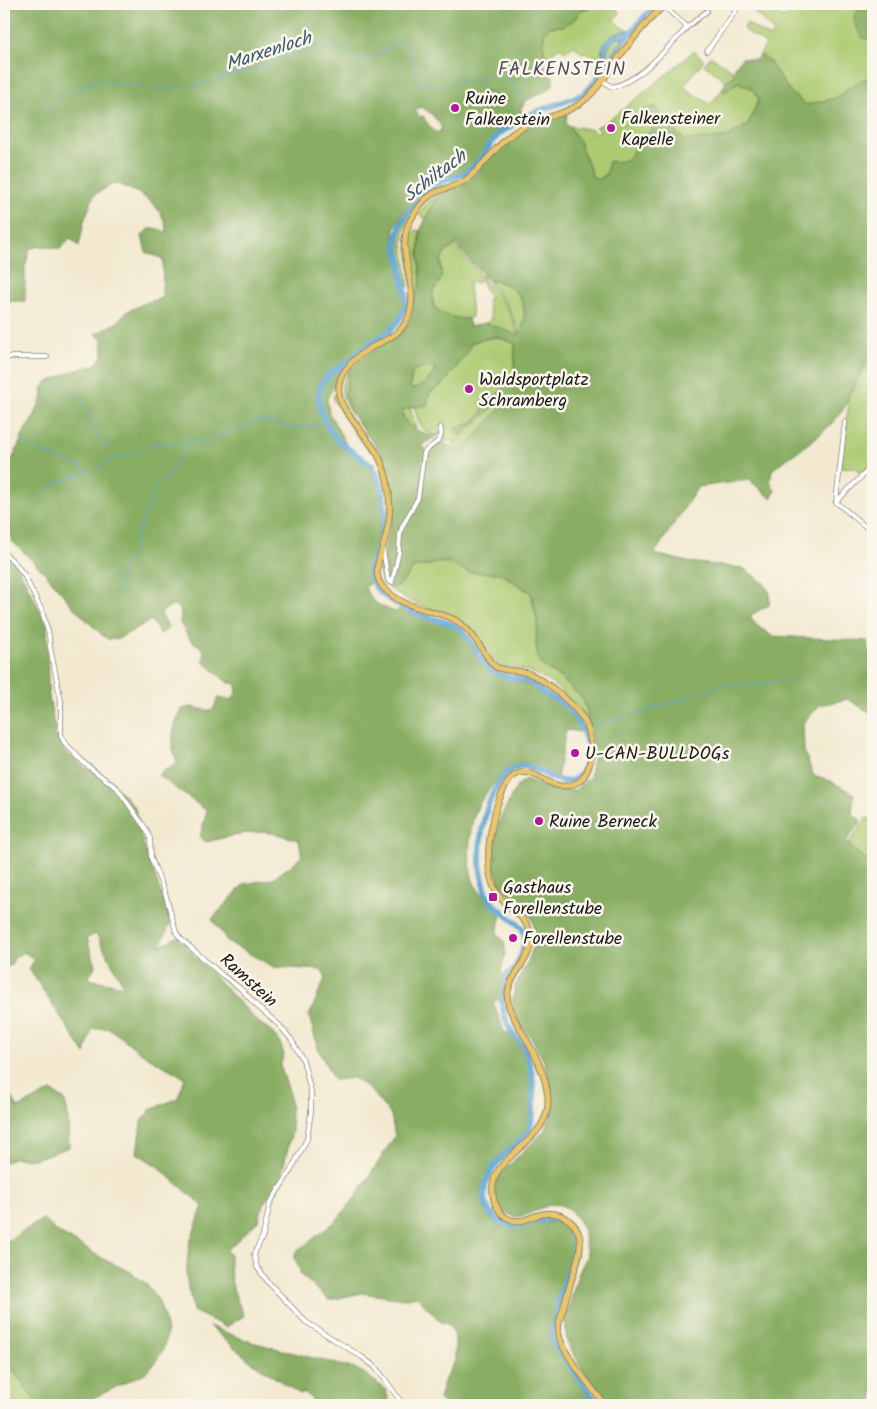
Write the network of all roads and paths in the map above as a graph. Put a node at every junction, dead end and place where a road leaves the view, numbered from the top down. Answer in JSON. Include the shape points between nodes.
{"nodes":[{"id":1,"x":738,"y":4,"type":"edge"},
{"id":2,"x":665,"y":5,"type":"edge"},
{"id":3,"x":707,"y":11,"type":"dead end"},
{"id":4,"x":686,"y":28,"type":"junction"},
{"id":5,"x":707,"y":51,"type":"dead end"},
{"id":6,"x":602,"y":80,"type":"junction"},
{"id":7,"x":47,"y":356,"type":"dead end"},
{"id":8,"x":4,"y":358,"type":"edge"},
{"id":9,"x":845,"y":422,"type":"dead end"},
{"id":10,"x":440,"y":428,"type":"dead end"},
{"id":11,"x":873,"y":465,"type":"edge"},
{"id":12,"x":836,"y":502,"type":"junction"},
{"id":13,"x":873,"y":533,"type":"edge"},
{"id":14,"x":382,"y":549,"type":"junction"},
{"id":15,"x":4,"y":553,"type":"edge"},
{"id":16,"x":403,"y":1405,"type":"edge"},
{"id":17,"x":605,"y":1405,"type":"edge"}],
"edges":[{"from":1,"to":5,"type":"street"},
{"from":2,"to":4,"type":"street"},
{"from":2,"to":6,"type":"main road","via":[[641,29]]},
{"from":3,"to":4,"type":"street"},
{"from":4,"to":6,"type":"street","via":[[638,75],[612,87]]},
{"from":6,"to":14,"type":"main road","via":[[586,99],[572,109],[518,130],[503,140],[464,181],[431,195],[410,221],[405,238],[411,294],[408,316],[399,331],[358,356],[348,366],[338,389],[343,405],[382,463],[390,500],[388,530]]},
{"from":7,"to":8,"type":"street"},
{"from":9,"to":12,"type":"street"},
{"from":10,"to":14,"type":"street","via":[[439,441],[424,454],[418,498],[402,527],[392,582],[388,580]]},
{"from":11,"to":12,"type":"street"},
{"from":12,"to":13,"type":"street"},
{"from":14,"to":17,"type":"main road","via":[[377,579],[389,593],[414,608],[460,624],[494,666],[525,672],[541,680],[577,711],[589,734],[591,760],[582,779],[562,786],[530,773],[515,775],[502,795],[492,824],[489,868],[493,888],[522,917],[531,936],[524,961],[510,984],[508,1003],[540,1066],[548,1100],[542,1126],[498,1171],[492,1191],[499,1212],[511,1220],[554,1213],[565,1217],[577,1229],[581,1245],[559,1323],[559,1337],[567,1354]]},
{"from":15,"to":16,"type":"street","name":"Ramstein","via":[[24,575],[42,611],[61,702],[61,736],[85,764],[116,788],[146,829],[151,858],[176,932],[278,1024],[303,1060],[311,1092],[307,1139],[270,1203],[263,1236],[254,1254],[257,1267],[306,1322],[375,1367]]}]}
